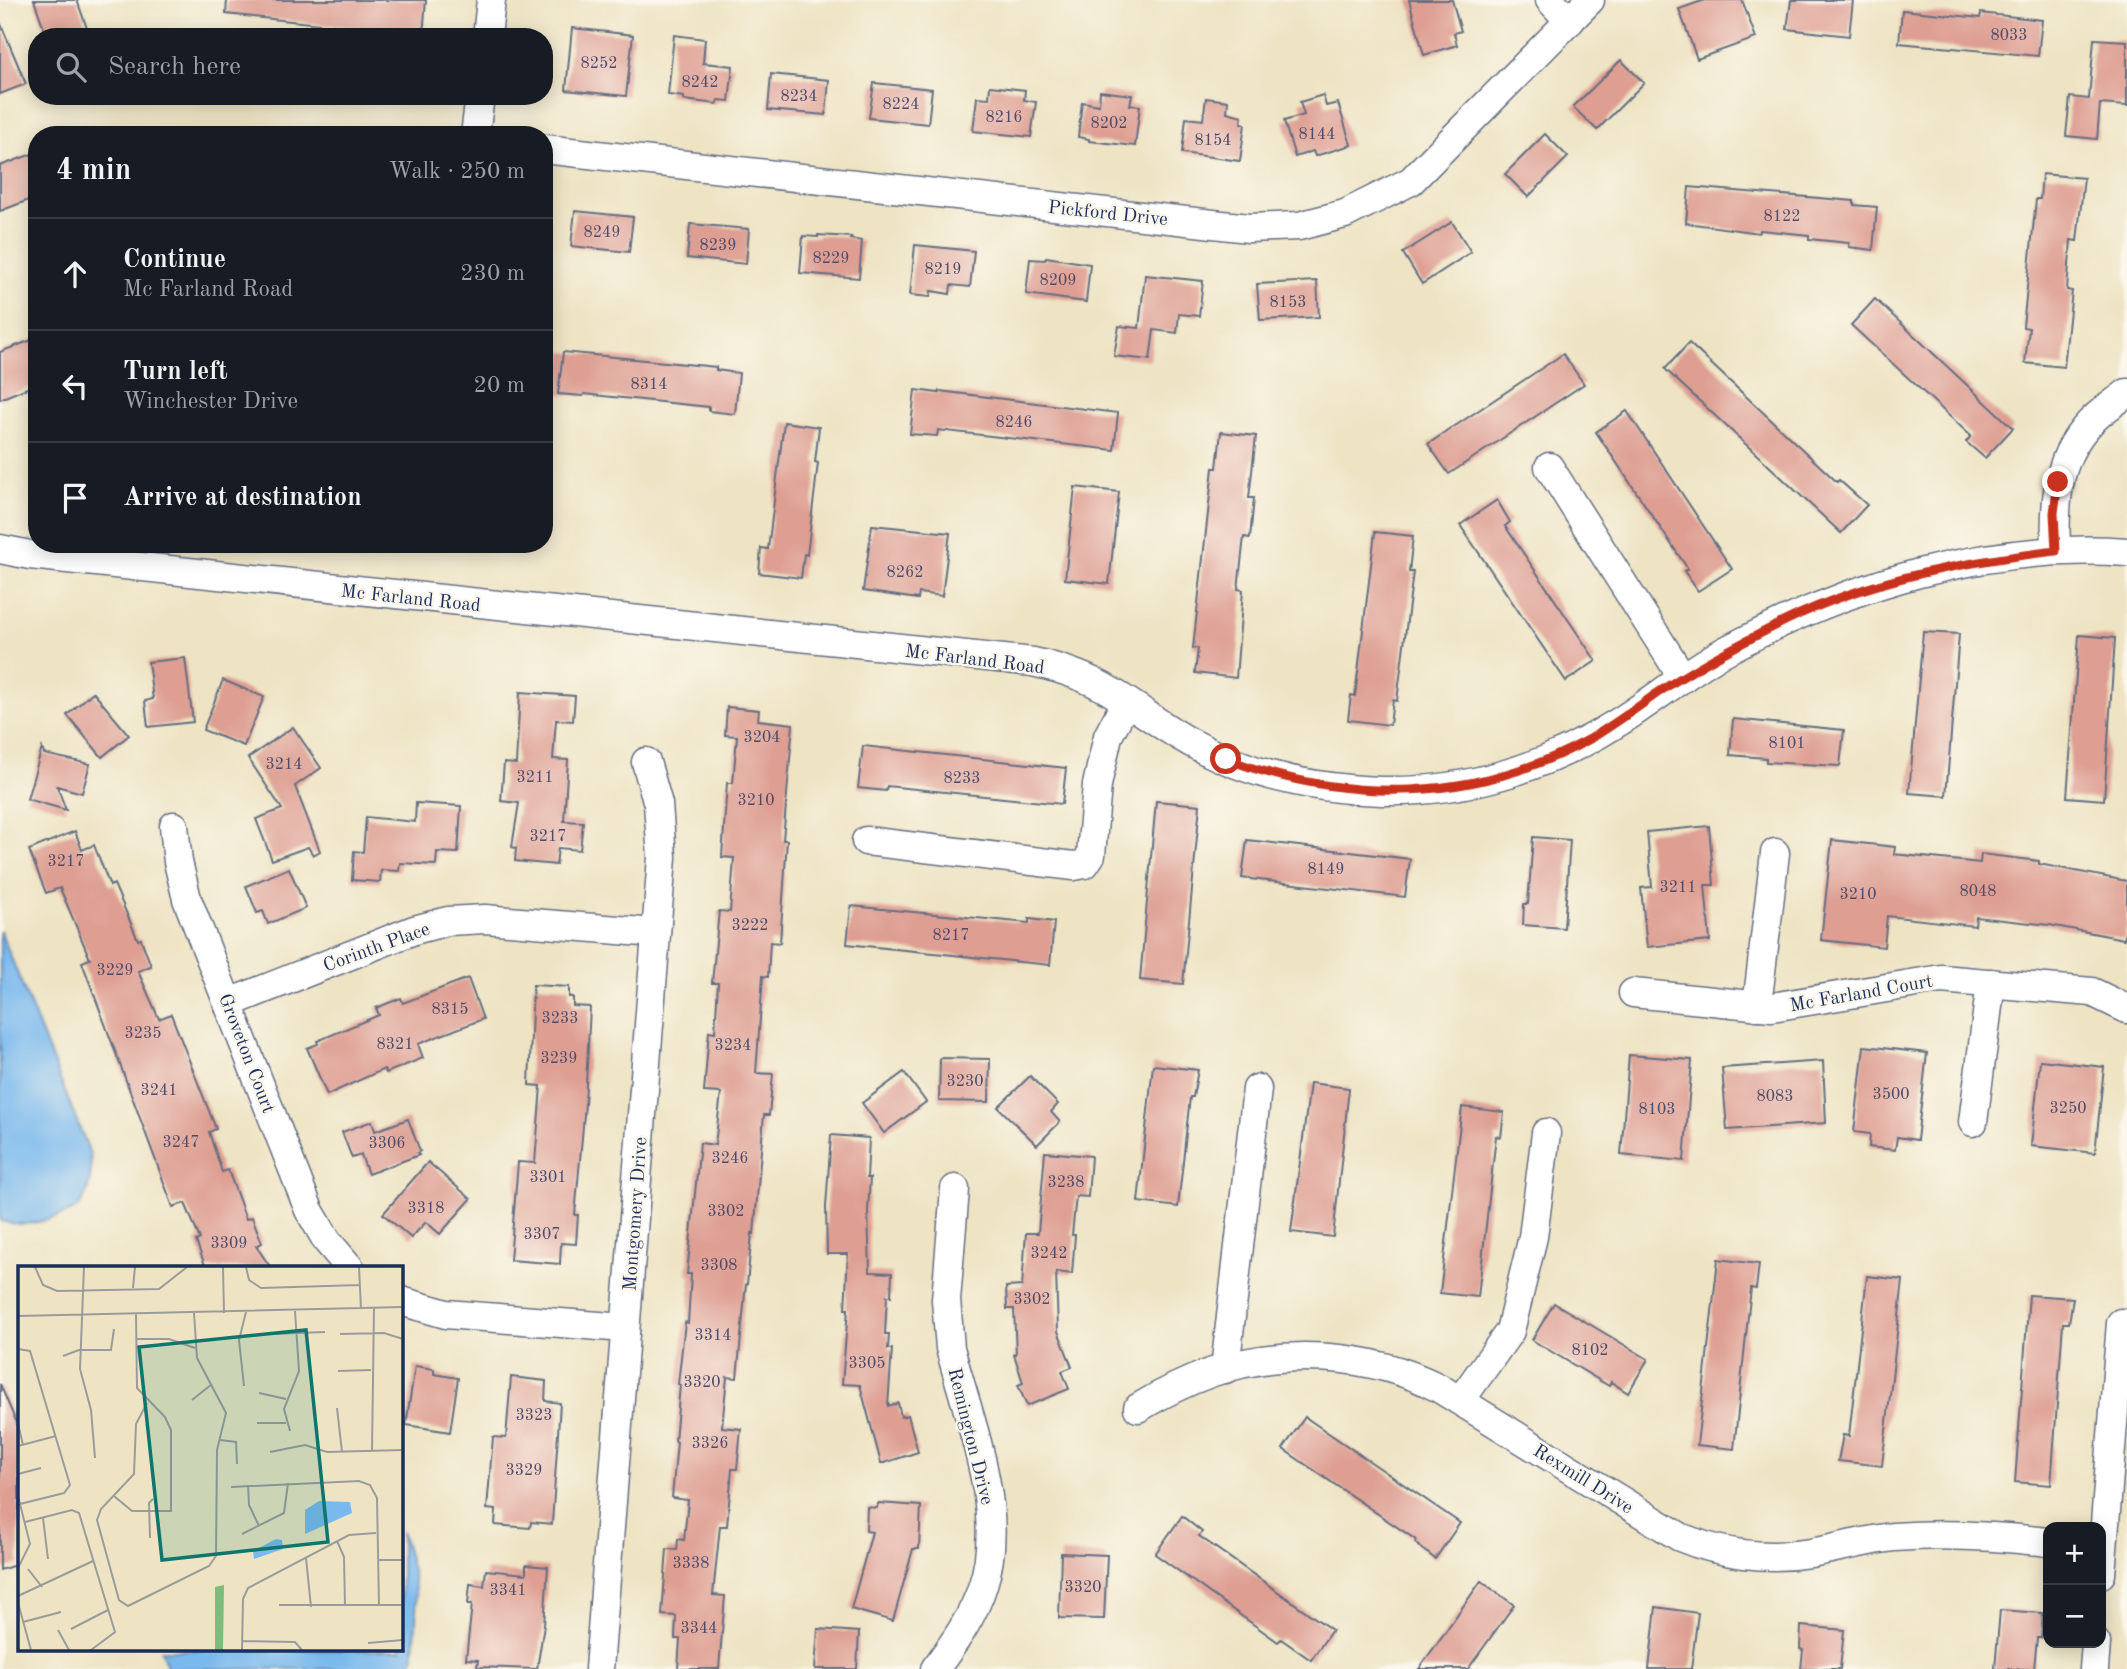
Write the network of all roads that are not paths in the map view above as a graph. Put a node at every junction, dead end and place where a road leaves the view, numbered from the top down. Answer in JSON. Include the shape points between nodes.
{"nodes":[{"id":1,"x":491,"y":0,"type":"edge"},
{"id":2,"x":1550,"y":0,"type":"edge"},
{"id":3,"x":1590,"y":0,"type":"edge"},
{"id":4,"x":1570,"y":21,"type":"junction"},
{"id":5,"x":488,"y":28,"type":"edge"},
{"id":6,"x":479,"y":105,"type":"edge"},
{"id":7,"x":476,"y":126,"type":"edge"},
{"id":8,"x":553,"y":150,"type":"edge"},
{"id":9,"x":2127,"y":393,"type":"edge"},
{"id":10,"x":1549,"y":467,"type":"dead end"},
{"id":11,"x":0,"y":549,"type":"edge"},
{"id":12,"x":2056,"y":551,"type":"junction"},
{"id":13,"x":2127,"y":552,"type":"edge"},
{"id":14,"x":1683,"y":678,"type":"junction"},
{"id":15,"x":1126,"y":702,"type":"junction"},
{"id":16,"x":646,"y":762,"type":"dead end"},
{"id":17,"x":174,"y":826,"type":"dead end"},
{"id":18,"x":866,"y":841,"type":"dead end"},
{"id":19,"x":1775,"y":853,"type":"dead end"},
{"id":20,"x":655,"y":933,"type":"junction"},
{"id":21,"x":1991,"y":983,"type":"junction"},
{"id":22,"x":1633,"y":993,"type":"dead end"},
{"id":23,"x":229,"y":1003,"type":"junction"},
{"id":24,"x":1757,"y":1006,"type":"junction"},
{"id":25,"x":2127,"y":1009,"type":"edge"},
{"id":26,"x":1258,"y":1089,"type":"dead end"},
{"id":27,"x":1973,"y":1122,"type":"dead end"},
{"id":28,"x":1546,"y":1133,"type":"dead end"},
{"id":29,"x":955,"y":1189,"type":"dead end"},
{"id":30,"x":348,"y":1266,"type":"edge"},
{"id":31,"x":402,"y":1301,"type":"edge"},
{"id":32,"x":2121,"y":1322,"type":"dead end"},
{"id":33,"x":625,"y":1328,"type":"junction"},
{"id":34,"x":1225,"y":1369,"type":"junction"},
{"id":35,"x":1460,"y":1401,"type":"junction"},
{"id":36,"x":1138,"y":1408,"type":"dead end"},
{"id":37,"x":2043,"y":1542,"type":"edge"},
{"id":38,"x":2108,"y":1556,"type":"edge"},
{"id":39,"x":2096,"y":1648,"type":"edge"},
{"id":40,"x":599,"y":1669,"type":"edge"},
{"id":41,"x":935,"y":1669,"type":"edge"},
{"id":42,"x":2094,"y":1669,"type":"edge"}],
"edges":[{"from":1,"to":5,"type":"street"},
{"from":2,"to":4,"type":"street"},
{"from":3,"to":4,"type":"street","name":"Pickford Drive"},
{"from":4,"to":8,"type":"street","name":"Pickford Drive","via":[[1411,181],[1345,214],[1299,226],[1249,228]]},
{"from":6,"to":7,"type":"street"},
{"from":9,"to":12,"type":"street","via":[[2096,417],[2064,462],[2054,513]]},
{"from":10,"to":14,"type":"street"},
{"from":11,"to":15,"type":"street","name":"Mc Farland Road","via":[[1009,659],[1080,676]]},
{"from":12,"to":13,"type":"street","name":"Mc Farland Road"},
{"from":12,"to":14,"type":"street","name":"Mc Farland Road","via":[[1960,564],[1878,584],[1787,620]]},
{"from":14,"to":15,"type":"street","name":"Mc Farland Road","via":[[1620,721],[1558,755],[1514,772],[1410,790],[1327,787],[1260,771],[1193,744]]},
{"from":15,"to":18,"type":"street","via":[[1108,736],[1086,864]]},
{"from":16,"to":20,"type":"street","name":"Montgomery Drive","via":[[659,804],[661,832]]},
{"from":17,"to":23,"type":"street","name":"Groveton Court","via":[[187,899]]},
{"from":19,"to":24,"type":"street"},
{"from":20,"to":23,"type":"street","name":"Corinth Place","via":[[485,919],[448,921]]},
{"from":20,"to":33,"type":"street","name":"Montgomery Drive"},
{"from":21,"to":24,"type":"street","name":"Mc Farland Court","via":[[1941,979]]},
{"from":21,"to":25,"type":"street","name":"Mc Farland Court","via":[[2092,992]]},
{"from":21,"to":27,"type":"street"},
{"from":22,"to":24,"type":"street","name":"Mc Farland Court"},
{"from":23,"to":30,"type":"street","name":"Groveton Court","via":[[315,1224]]},
{"from":26,"to":34,"type":"street"},
{"from":28,"to":35,"type":"street","via":[[1532,1237],[1510,1331]]},
{"from":29,"to":41,"type":"street","name":"Remington Drive","via":[[947,1324],[990,1504],[992,1540],[982,1588],[962,1632]]},
{"from":31,"to":33,"type":"street","via":[[446,1314]]},
{"from":32,"to":38,"type":"street"},
{"from":33,"to":40,"type":"street","name":"Montgomery Drive"},
{"from":34,"to":35,"type":"street","name":"Rexmill Drive","via":[[1281,1359],[1327,1358],[1419,1379]]},
{"from":34,"to":36,"type":"street","name":"Rexmill Drive","via":[[1179,1385]]},
{"from":35,"to":37,"type":"street","name":"Rexmill Drive","via":[[1680,1538],[1727,1552],[1786,1555],[1880,1539],[1940,1535]]},
{"from":39,"to":42,"type":"street"}]}
